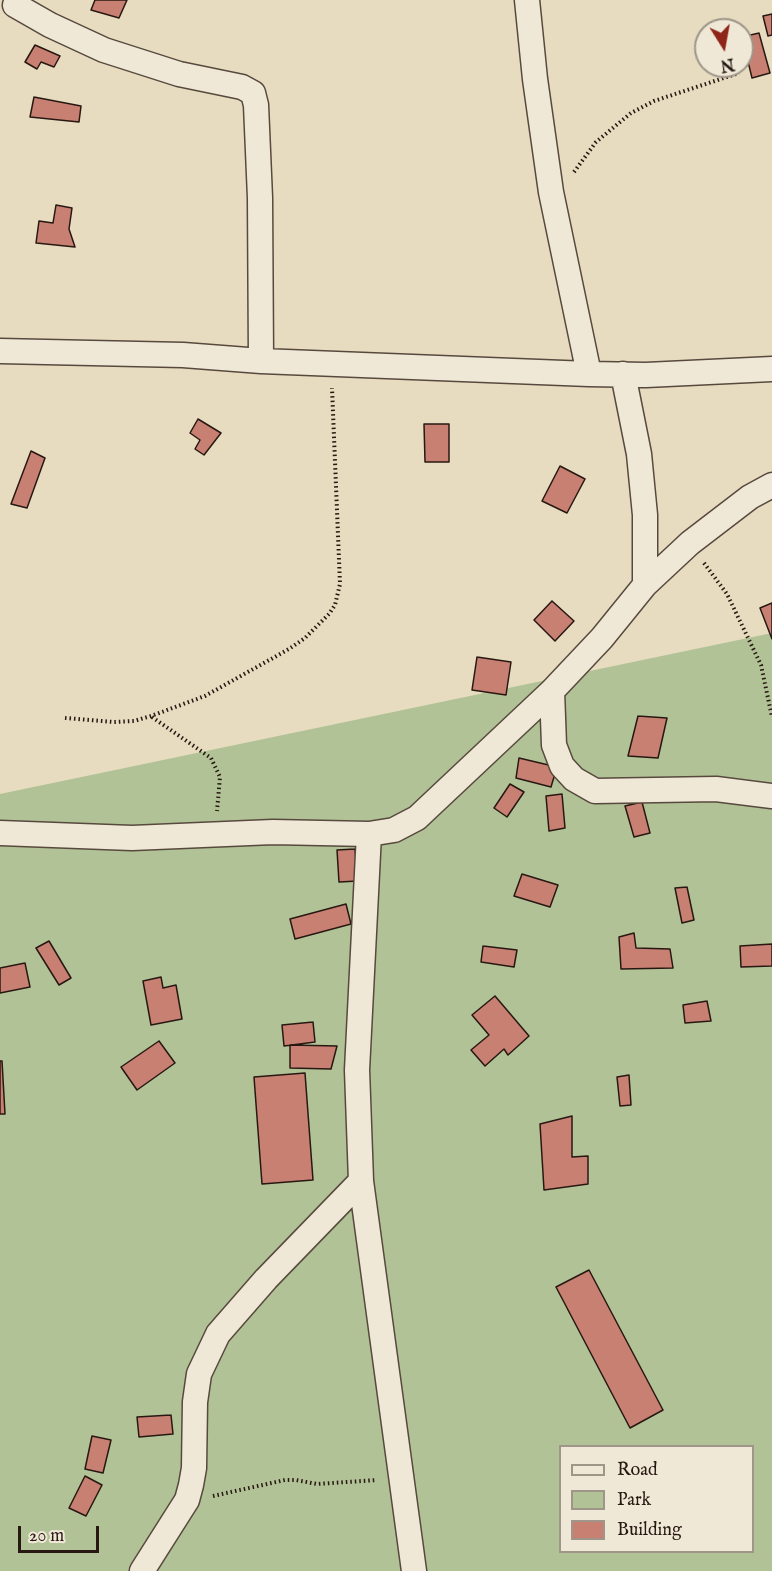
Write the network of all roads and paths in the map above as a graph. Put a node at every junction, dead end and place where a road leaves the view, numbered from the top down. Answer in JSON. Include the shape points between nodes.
{"nodes":[{"id":1,"x":527,"y":0,"type":"edge"},
{"id":2,"x":15,"y":5,"type":"dead end"},
{"id":3,"x":721,"y":78,"type":"edge"},
{"id":4,"x":551,"y":192,"type":"junction"},
{"id":5,"x":0,"y":351,"type":"edge"},
{"id":6,"x":261,"y":361,"type":"junction"},
{"id":7,"x":330,"y":364,"type":"junction"},
{"id":8,"x":772,"y":369,"type":"edge"},
{"id":9,"x":589,"y":374,"type":"junction"},
{"id":10,"x":623,"y":374,"type":"junction"},
{"id":11,"x":772,"y":485,"type":"edge"},
{"id":12,"x":690,"y":543,"type":"junction"},
{"id":13,"x":645,"y":585,"type":"junction"},
{"id":14,"x":552,"y":691,"type":"junction"},
{"id":15,"x":151,"y":716,"type":"junction"},
{"id":16,"x":772,"y":717,"type":"edge"},
{"id":17,"x":65,"y":718,"type":"dead end"},
{"id":18,"x":772,"y":796,"type":"edge"},
{"id":19,"x":0,"y":833,"type":"edge"},
{"id":20,"x":215,"y":834,"type":"junction"},
{"id":21,"x":369,"y":834,"type":"junction"},
{"id":22,"x":361,"y":1181,"type":"junction"},
{"id":23,"x":402,"y":1478,"type":"junction"},
{"id":24,"x":187,"y":1500,"type":"junction"},
{"id":25,"x":142,"y":1571,"type":"edge"},
{"id":26,"x":414,"y":1571,"type":"edge"}],
"edges":[{"from":1,"to":4,"type":"street"},
{"from":2,"to":6,"type":"street","via":[[104,50],[252,93],[256,105],[260,198]]},
{"from":3,"to":4,"type":"path","via":[[654,101],[631,114],[596,142],[569,178]]},
{"from":4,"to":9,"type":"street"},
{"from":5,"to":6,"type":"street","via":[[183,355]]},
{"from":6,"to":7,"type":"street"},
{"from":7,"to":9,"type":"street"},
{"from":7,"to":15,"type":"path","via":[[340,584],[335,604],[305,638],[289,649],[205,696]]},
{"from":8,"to":10,"type":"street"},
{"from":9,"to":10,"type":"street"},
{"from":10,"to":13,"type":"street","via":[[639,454],[645,515]]},
{"from":11,"to":12,"type":"street"},
{"from":12,"to":13,"type":"street"},
{"from":12,"to":16,"type":"path","via":[[727,594],[746,632],[760,665]]},
{"from":13,"to":14,"type":"street"},
{"from":14,"to":18,"type":"street","via":[[554,745],[561,766],[595,791],[716,789]]},
{"from":14,"to":21,"type":"street","via":[[417,818],[394,830]]},
{"from":15,"to":17,"type":"path","via":[[114,722]]},
{"from":15,"to":20,"type":"path","via":[[204,752],[216,765],[220,777]]},
{"from":19,"to":20,"type":"street","via":[[132,838]]},
{"from":20,"to":21,"type":"street"},
{"from":21,"to":22,"type":"street","via":[[357,1070]]},
{"from":22,"to":23,"type":"street"},
{"from":22,"to":24,"type":"street","via":[[218,1334],[199,1374],[194,1468]]},
{"from":23,"to":24,"type":"path","via":[[317,1484],[285,1480]]},
{"from":23,"to":26,"type":"street"},
{"from":24,"to":25,"type":"street"}]}
